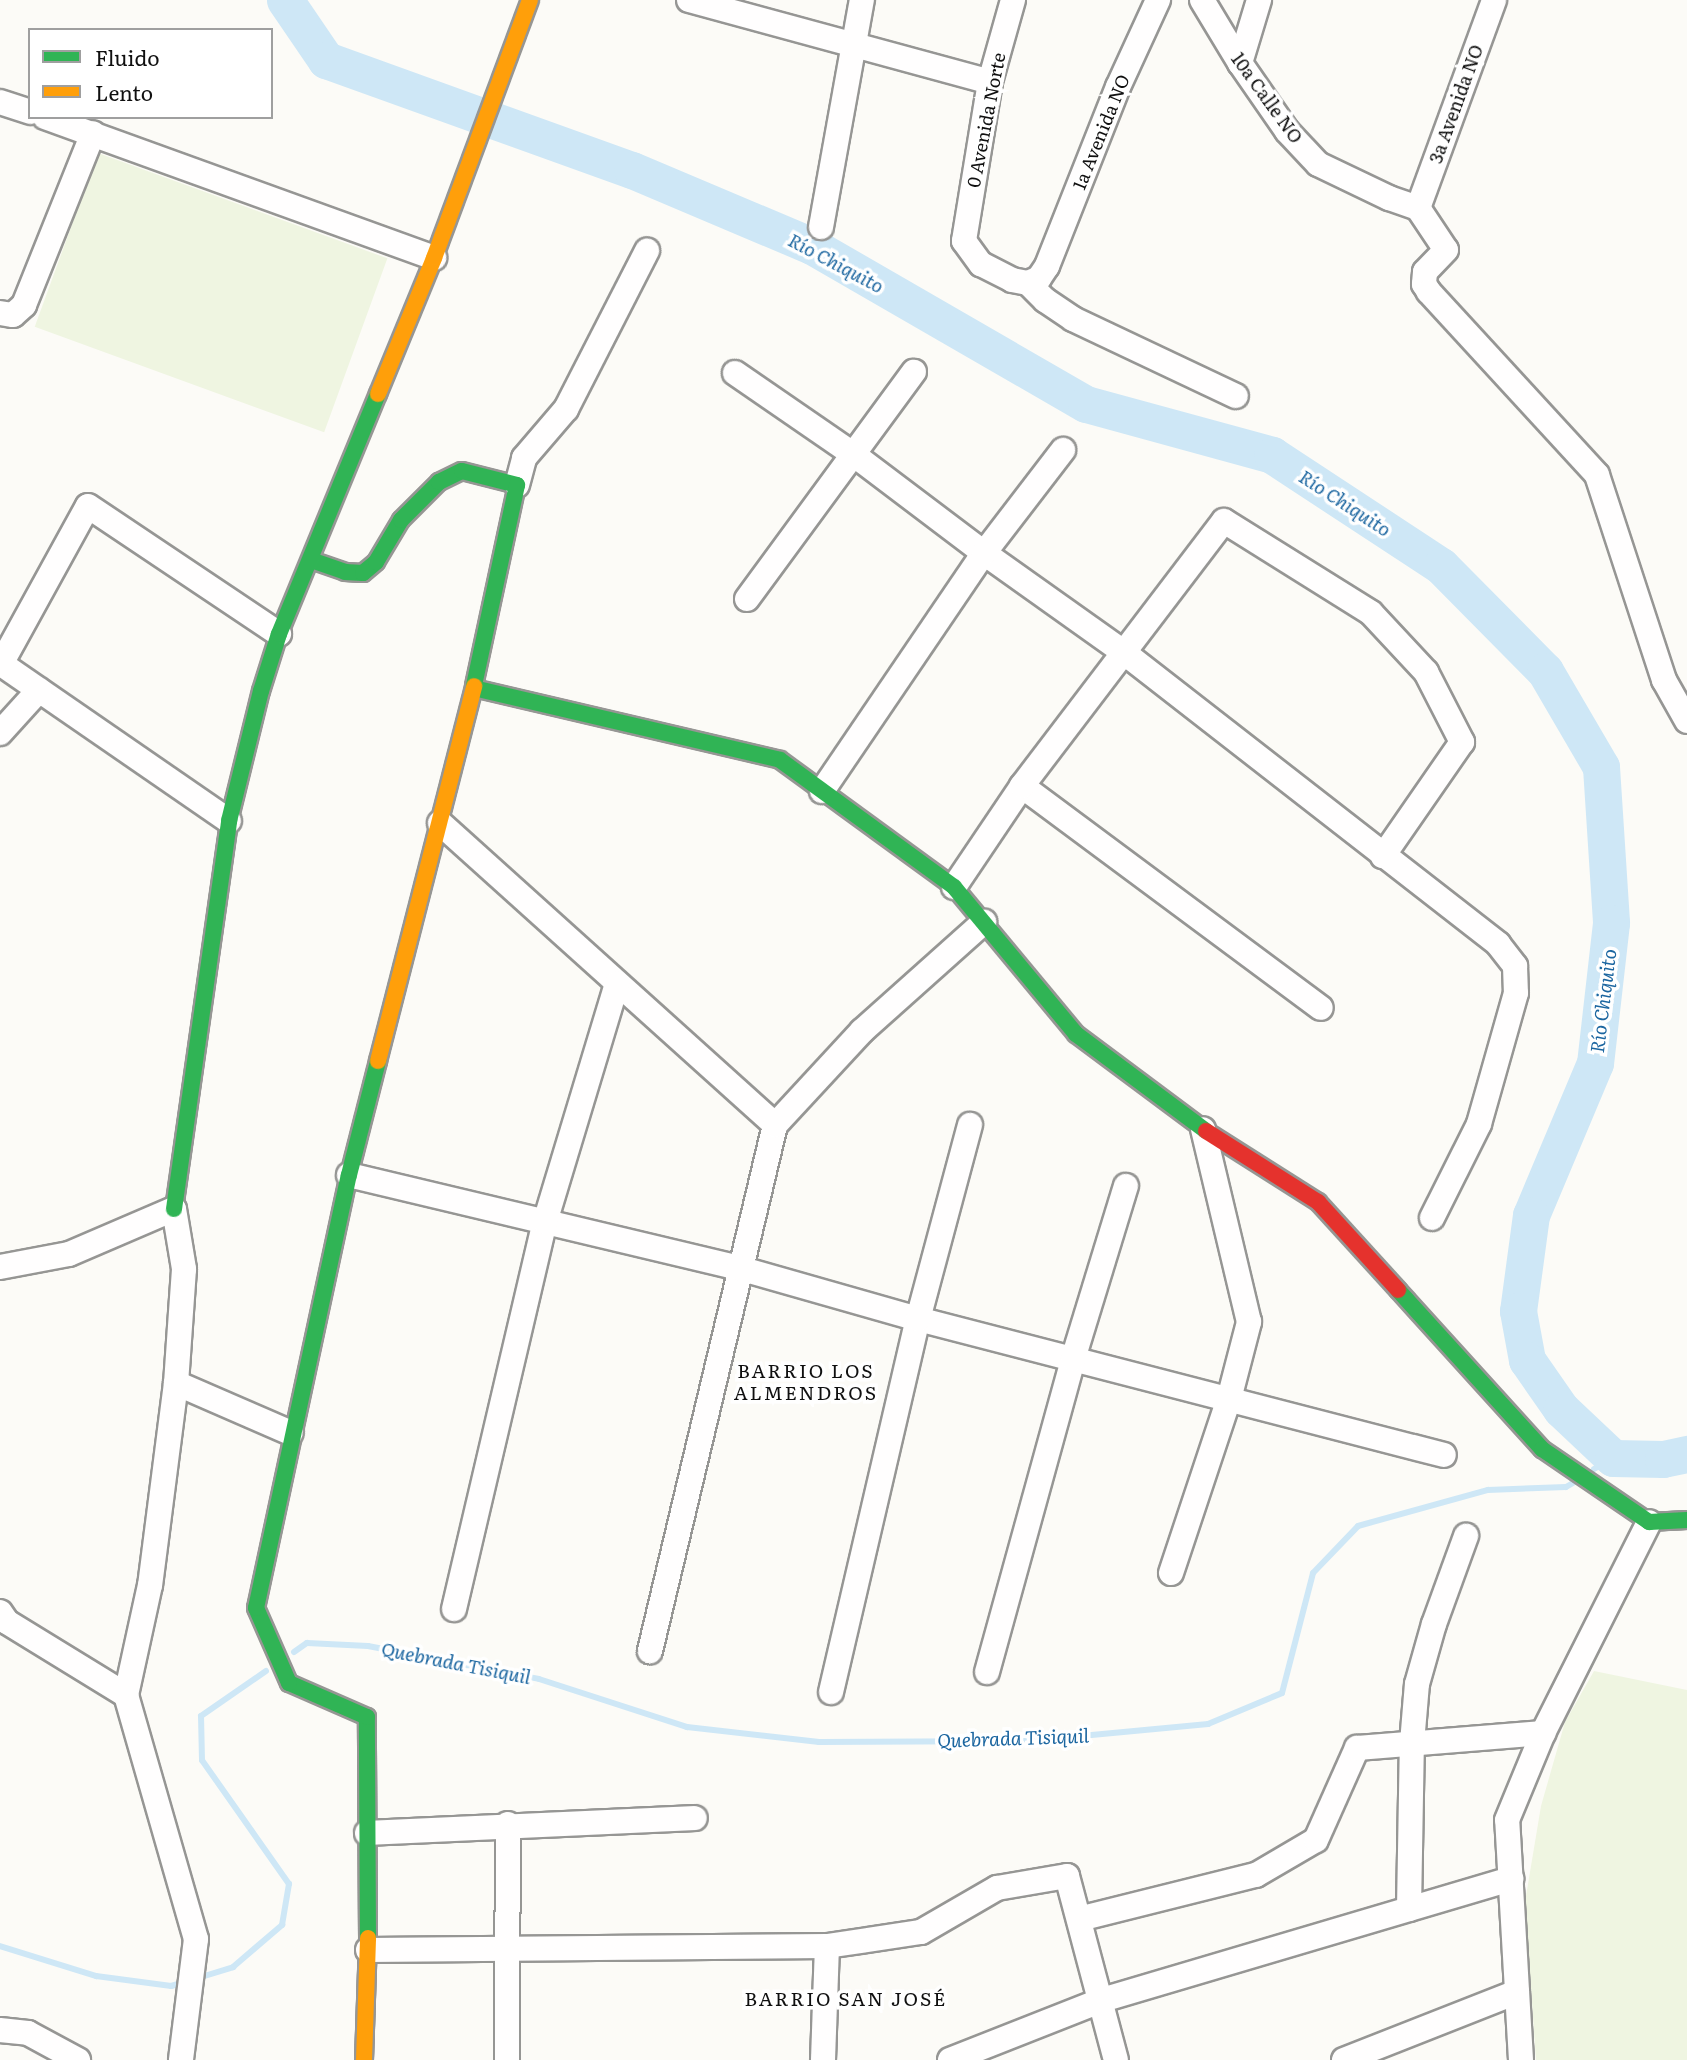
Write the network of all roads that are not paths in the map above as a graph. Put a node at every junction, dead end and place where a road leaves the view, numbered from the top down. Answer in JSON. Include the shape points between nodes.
{"nodes":[{"id":1,"x":688,"y":0,"type":"edge"},
{"id":2,"x":862,"y":0,"type":"edge"},
{"id":3,"x":1013,"y":0,"type":"edge"},
{"id":4,"x":1158,"y":0,"type":"edge"},
{"id":5,"x":1202,"y":0,"type":"edge"},
{"id":6,"x":1259,"y":0,"type":"edge"},
{"id":7,"x":1494,"y":0,"type":"edge"},
{"id":8,"x":529,"y":2,"type":"edge"},
{"id":9,"x":852,"y":45,"type":"junction"},
{"id":10,"x":1240,"y":63,"type":"junction"},
{"id":11,"x":990,"y":82,"type":"junction"},
{"id":12,"x":0,"y":102,"type":"edge"},
{"id":13,"x":28,"y":111,"type":"edge"},
{"id":14,"x":51,"y":119,"type":"edge"},
{"id":15,"x":93,"y":133,"type":"junction"},
{"id":16,"x":1418,"y":208,"type":"junction"},
{"id":17,"x":821,"y":227,"type":"dead end"},
{"id":18,"x":647,"y":251,"type":"dead end"},
{"id":19,"x":434,"y":258,"type":"junction"},
{"id":20,"x":1028,"y":283,"type":"junction"},
{"id":21,"x":0,"y":313,"type":"edge"},
{"id":22,"x":914,"y":372,"type":"dead end"},
{"id":23,"x":735,"y":373,"type":"dead end"},
{"id":24,"x":1236,"y":396,"type":"dead end"},
{"id":25,"x":1063,"y":450,"type":"dead end"},
{"id":26,"x":853,"y":454,"type":"junction"},
{"id":27,"x":517,"y":485,"type":"junction"},
{"id":28,"x":984,"y":553,"type":"junction"},
{"id":29,"x":311,"y":560,"type":"junction"},
{"id":30,"x":747,"y":599,"type":"dead end"},
{"id":31,"x":279,"y":634,"type":"junction"},
{"id":32,"x":1122,"y":651,"type":"junction"},
{"id":33,"x":0,"y":664,"type":"edge"},
{"id":34,"x":474,"y":688,"type":"junction"},
{"id":35,"x":39,"y":690,"type":"junction"},
{"id":36,"x":1687,"y":721,"type":"edge"},
{"id":37,"x":0,"y":733,"type":"edge"},
{"id":38,"x":1022,"y":786,"type":"junction"},
{"id":39,"x":822,"y":791,"type":"junction"},
{"id":40,"x":229,"y":821,"type":"junction"},
{"id":41,"x":440,"y":823,"type":"junction"},
{"id":42,"x":1383,"y":856,"type":"junction"},
{"id":43,"x":954,"y":887,"type":"junction"},
{"id":44,"x":984,"y":922,"type":"junction"},
{"id":45,"x":617,"y":984,"type":"junction"},
{"id":46,"x":1321,"y":1008,"type":"dead end"},
{"id":47,"x":775,"y":1125,"type":"junction"},
{"id":48,"x":970,"y":1125,"type":"dead end"},
{"id":49,"x":1203,"y":1129,"type":"junction"},
{"id":50,"x":349,"y":1175,"type":"junction"},
{"id":51,"x":1126,"y":1186,"type":"dead end"},
{"id":52,"x":174,"y":1209,"type":"junction"},
{"id":53,"x":1432,"y":1218,"type":"dead end"},
{"id":54,"x":545,"y":1222,"type":"junction"},
{"id":55,"x":0,"y":1267,"type":"edge"},
{"id":56,"x":739,"y":1268,"type":"junction"},
{"id":57,"x":918,"y":1319,"type":"junction"},
{"id":58,"x":1073,"y":1359,"type":"junction"},
{"id":59,"x":176,"y":1383,"type":"junction"},
{"id":60,"x":1229,"y":1399,"type":"junction"},
{"id":61,"x":291,"y":1433,"type":"junction"},
{"id":62,"x":1444,"y":1455,"type":"dead end"},
{"id":63,"x":1687,"y":1520,"type":"edge"},
{"id":64,"x":1649,"y":1522,"type":"junction"},
{"id":65,"x":1466,"y":1536,"type":"dead end"},
{"id":66,"x":1171,"y":1573,"type":"dead end"},
{"id":67,"x":454,"y":1609,"type":"dead end"},
{"id":68,"x":2,"y":1620,"type":"edge"},
{"id":69,"x":650,"y":1651,"type":"dead end"},
{"id":70,"x":986,"y":1672,"type":"dead end"},
{"id":71,"x":831,"y":1692,"type":"dead end"},
{"id":72,"x":126,"y":1695,"type":"junction"},
{"id":73,"x":1543,"y":1733,"type":"junction"},
{"id":74,"x":1412,"y":1743,"type":"junction"},
{"id":75,"x":695,"y":1818,"type":"dead end"},
{"id":76,"x":508,"y":1824,"type":"junction"},
{"id":77,"x":367,"y":1833,"type":"junction"},
{"id":78,"x":1511,"y":1879,"type":"junction"},
{"id":79,"x":1409,"y":1909,"type":"junction"},
{"id":80,"x":1079,"y":1919,"type":"junction"},
{"id":81,"x":827,"y":1946,"type":"junction"},
{"id":82,"x":505,"y":1949,"type":"junction"},
{"id":83,"x":368,"y":1950,"type":"junction"},
{"id":84,"x":1517,"y":1992,"type":"junction"},
{"id":85,"x":1102,"y":2000,"type":"junction"},
{"id":86,"x":0,"y":2029,"type":"edge"},
{"id":87,"x":78,"y":2060,"type":"edge"},
{"id":88,"x":181,"y":2060,"type":"edge"},
{"id":89,"x":364,"y":2060,"type":"edge"},
{"id":90,"x":507,"y":2060,"type":"edge"},
{"id":91,"x":822,"y":2060,"type":"edge"},
{"id":92,"x":950,"y":2060,"type":"edge"},
{"id":93,"x":1116,"y":2060,"type":"edge"},
{"id":94,"x":1344,"y":2060,"type":"edge"},
{"id":95,"x":1521,"y":2060,"type":"edge"}],
"edges":[{"from":1,"to":9,"type":"street"},
{"from":2,"to":9,"type":"street"},
{"from":3,"to":11,"type":"street","name":"0 Avenida Norte"},
{"from":4,"to":20,"type":"street","name":"1a Avenida NO","via":[[1047,266],[1039,278]]},
{"from":5,"to":10,"type":"street","name":"10a Calle NO"},
{"from":6,"to":10,"type":"street"},
{"from":7,"to":16,"type":"street","name":"3a Avenida NO"},
{"from":8,"to":19,"type":"street"},
{"from":9,"to":11,"type":"street"},
{"from":9,"to":17,"type":"street"},
{"from":10,"to":16,"type":"street","name":"10a Calle NO","via":[[1287,131],[1318,164]]},
{"from":11,"to":20,"type":"street","name":"0 Avenida Norte","via":[[964,241],[981,264]]},
{"from":12,"to":13,"type":"street"},
{"from":14,"to":15,"type":"street"},
{"from":15,"to":19,"type":"street"},
{"from":15,"to":21,"type":"street","via":[[24,305],[13,314]]},
{"from":16,"to":36,"type":"street","via":[[1447,250],[1426,272],[1424,284],[1429,292],[1597,475],[1664,680]]},
{"from":18,"to":27,"type":"street","via":[[566,409],[524,458]]},
{"from":19,"to":29,"type":"street"},
{"from":20,"to":24,"type":"street","via":[[1073,318]]},
{"from":22,"to":26,"type":"street"},
{"from":23,"to":26,"type":"street"},
{"from":25,"to":28,"type":"street"},
{"from":26,"to":28,"type":"street"},
{"from":26,"to":30,"type":"street"},
{"from":27,"to":29,"type":"street","via":[[463,471],[439,482],[401,520],[376,562],[363,573]]},
{"from":27,"to":34,"type":"street"},
{"from":28,"to":32,"type":"street"},
{"from":28,"to":39,"type":"street"},
{"from":29,"to":31,"type":"street"},
{"from":31,"to":33,"type":"street","via":[[88,506]]},
{"from":31,"to":40,"type":"street"},
{"from":32,"to":38,"type":"street"},
{"from":32,"to":42,"type":"street"},
{"from":32,"to":42,"type":"street","via":[[1224,521],[1371,613],[1426,672],[1462,742]]},
{"from":33,"to":35,"type":"street"},
{"from":34,"to":39,"type":"street","via":[[780,760]]},
{"from":34,"to":41,"type":"street"},
{"from":35,"to":37,"type":"street"},
{"from":35,"to":40,"type":"street"},
{"from":38,"to":43,"type":"street"},
{"from":38,"to":46,"type":"street"},
{"from":39,"to":43,"type":"street"},
{"from":40,"to":52,"type":"street"},
{"from":41,"to":45,"type":"street"},
{"from":41,"to":50,"type":"street"},
{"from":42,"to":53,"type":"street","via":[[1498,944],[1515,966],[1516,993],[1479,1124]]},
{"from":43,"to":44,"type":"street"},
{"from":44,"to":47,"type":"street","via":[[862,1031]]},
{"from":44,"to":49,"type":"street","via":[[1076,1034]]},
{"from":45,"to":47,"type":"street"},
{"from":45,"to":54,"type":"street"},
{"from":47,"to":56,"type":"street"},
{"from":48,"to":57,"type":"street"},
{"from":49,"to":60,"type":"street","via":[[1249,1322]]},
{"from":49,"to":64,"type":"street","via":[[1318,1202],[1542,1449]]},
{"from":50,"to":54,"type":"street"},
{"from":50,"to":61,"type":"street"},
{"from":51,"to":58,"type":"street"},
{"from":52,"to":55,"type":"street","via":[[69,1254]]},
{"from":52,"to":59,"type":"street","via":[[184,1269]]},
{"from":54,"to":56,"type":"street"},
{"from":54,"to":67,"type":"street"},
{"from":56,"to":57,"type":"street"},
{"from":56,"to":69,"type":"street"},
{"from":57,"to":58,"type":"street"},
{"from":57,"to":71,"type":"street"},
{"from":58,"to":60,"type":"street"},
{"from":58,"to":70,"type":"street"},
{"from":59,"to":61,"type":"street"},
{"from":59,"to":72,"type":"street","via":[[150,1585]]},
{"from":60,"to":62,"type":"street"},
{"from":60,"to":66,"type":"street"},
{"from":61,"to":77,"type":"street","via":[[256,1608],[289,1683],[367,1717]]},
{"from":63,"to":64,"type":"street"},
{"from":64,"to":73,"type":"street"},
{"from":65,"to":74,"type":"street","via":[[1417,1684]]},
{"from":68,"to":72,"type":"street"},
{"from":72,"to":88,"type":"street","via":[[196,1939]]},
{"from":73,"to":74,"type":"street"},
{"from":73,"to":78,"type":"street","via":[[1507,1820]]},
{"from":74,"to":79,"type":"street"},
{"from":74,"to":80,"type":"street","via":[[1357,1748],[1316,1839],[1256,1875]]},
{"from":75,"to":76,"type":"street"},
{"from":76,"to":77,"type":"street"},
{"from":76,"to":82,"type":"street"},
{"from":77,"to":83,"type":"street"},
{"from":78,"to":79,"type":"street"},
{"from":78,"to":84,"type":"street"},
{"from":79,"to":85,"type":"street"},
{"from":80,"to":81,"type":"street","via":[[1067,1876],[997,1888],[922,1931]]},
{"from":80,"to":85,"type":"street"},
{"from":81,"to":82,"type":"street"},
{"from":81,"to":91,"type":"street"},
{"from":82,"to":83,"type":"street"},
{"from":82,"to":90,"type":"street"},
{"from":83,"to":89,"type":"street"},
{"from":84,"to":94,"type":"street"},
{"from":84,"to":95,"type":"street"},
{"from":85,"to":92,"type":"street"},
{"from":85,"to":93,"type":"street"},
{"from":86,"to":87,"type":"street","via":[[28,2033]]}]}
